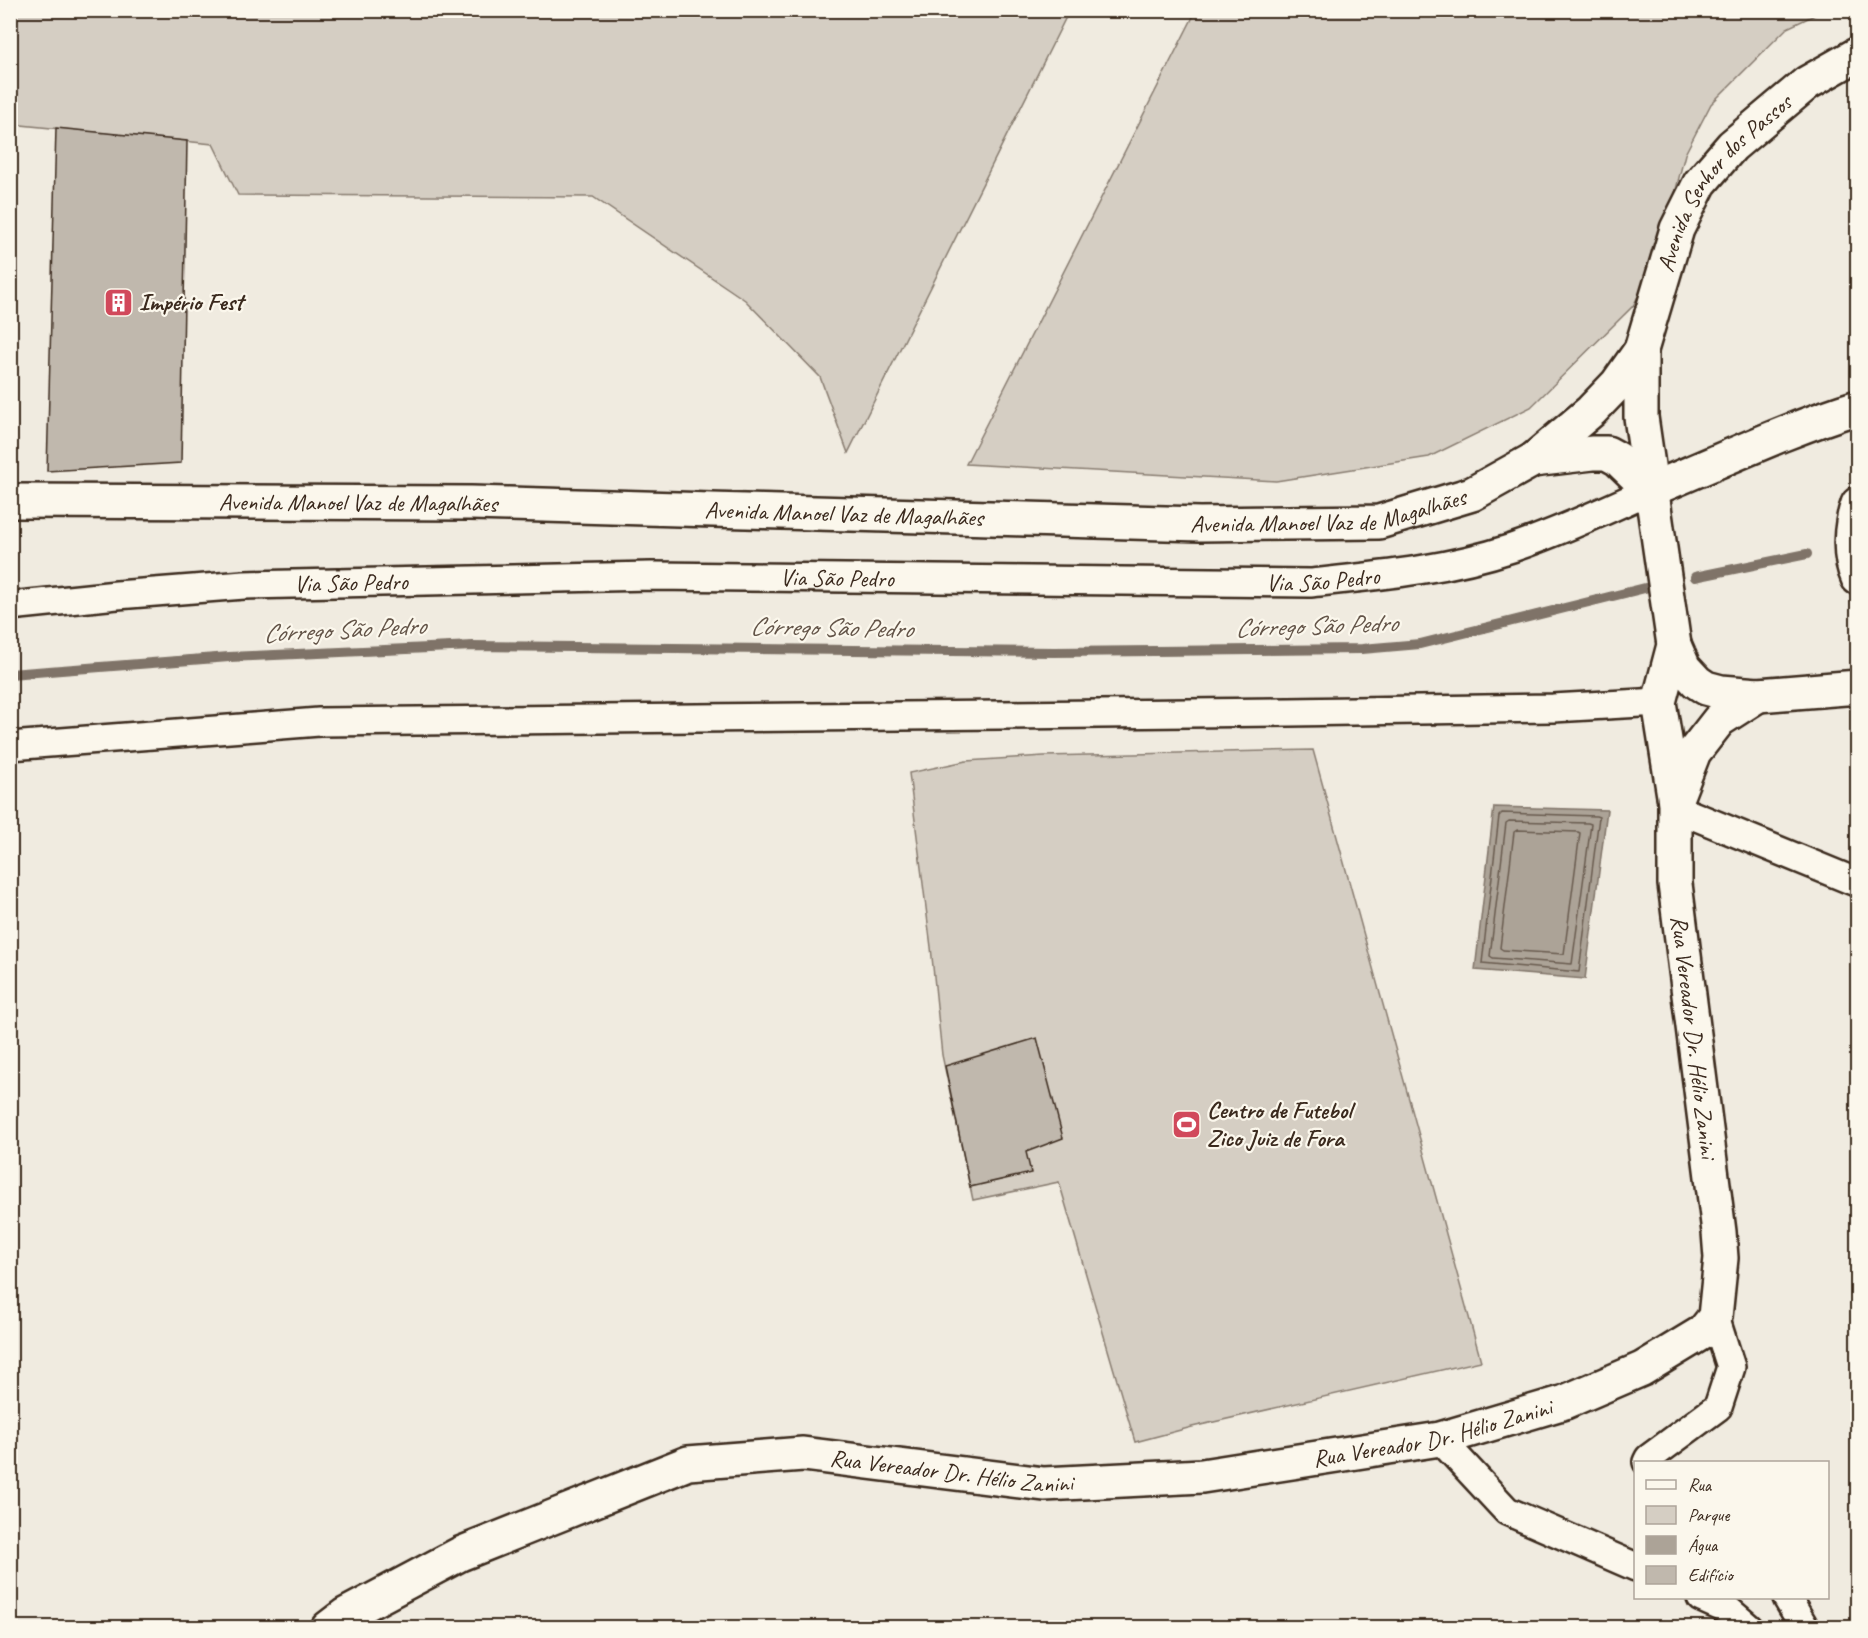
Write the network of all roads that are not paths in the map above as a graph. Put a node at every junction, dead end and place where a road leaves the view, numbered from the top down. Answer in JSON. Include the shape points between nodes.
{"nodes":[{"id":1,"x":1857,"y":54,"type":"edge"},
{"id":2,"x":1641,"y":350,"type":"junction"},
{"id":3,"x":1857,"y":407,"type":"edge"},
{"id":4,"x":1533,"y":460,"type":"junction"},
{"id":5,"x":1650,"y":490,"type":"junction"},
{"id":6,"x":10,"y":501,"type":"edge"},
{"id":7,"x":1857,"y":504,"type":"edge"},
{"id":8,"x":1857,"y":578,"type":"edge"},
{"id":9,"x":10,"y":606,"type":"edge"},
{"id":10,"x":1674,"y":645,"type":"junction"},
{"id":11,"x":1857,"y":687,"type":"edge"},
{"id":12,"x":1758,"y":695,"type":"junction"},
{"id":13,"x":1659,"y":702,"type":"junction"},
{"id":14,"x":10,"y":746,"type":"edge"},
{"id":15,"x":1675,"y":805,"type":"junction"},
{"id":16,"x":1857,"y":883,"type":"edge"},
{"id":17,"x":1715,"y":1317,"type":"junction"},
{"id":18,"x":1440,"y":1439,"type":"junction"},
{"id":19,"x":1648,"y":1461,"type":"edge"},
{"id":20,"x":1634,"y":1567,"type":"edge"},
{"id":21,"x":1703,"y":1599,"type":"edge"},
{"id":22,"x":1788,"y":1599,"type":"edge"},
{"id":23,"x":328,"y":1628,"type":"edge"},
{"id":24,"x":1749,"y":1628,"type":"edge"},
{"id":25,"x":1805,"y":1628,"type":"edge"}],
"edges":[{"from":1,"to":2,"type":"main road","name":"Avenida Senhor dos Passos","via":[[1807,84],[1732,146],[1700,183],[1677,229]]},
{"from":2,"to":4,"type":"main road","name":"Avenida Senhor dos Passos","via":[[1591,411]]},
{"from":2,"to":5,"type":"main road","name":"Avenida Senhor dos Passos","via":[[1641,417]]},
{"from":3,"to":5,"type":"main road","via":[[1788,431]]},
{"from":4,"to":5,"type":"main road","name":"Avenida Manoel Vaz de Magalhães","via":[[1607,453],[1632,470]]},
{"from":4,"to":6,"type":"main road","name":"Avenida Manoel Vaz de Magalhães","via":[[1472,494],[1379,522],[1200,524],[471,503]]},
{"from":5,"to":9,"type":"street","name":"Via São Pedro","via":[[1511,548],[1451,564],[1310,583],[651,576],[244,585]]},
{"from":5,"to":10,"type":"main road","name":"Rua Vereador Dr. Hélio Zanini"},
{"from":7,"to":8,"type":"main road","via":[[1851,543]]},
{"from":10,"to":12,"type":"main road","via":[[1684,668],[1706,688]]},
{"from":10,"to":13,"type":"main road","name":"Rua Vereador Dr. Hélio Zanini"},
{"from":11,"to":12,"type":"main road"},
{"from":12,"to":15,"type":"main road","via":[[1719,720],[1694,752]]},
{"from":13,"to":14,"type":"street","via":[[1553,708],[1300,712],[319,722]]},
{"from":13,"to":15,"type":"main road","name":"Rua Vereador Dr. Hélio Zanini"},
{"from":15,"to":16,"type":"street"},
{"from":15,"to":17,"type":"main road","name":"Rua Vereador Dr. Hélio Zanini","via":[[1675,884],[1719,1232]]},
{"from":17,"to":18,"type":"main road","name":"Rua Vereador Dr. Hélio Zanini","via":[[1704,1332],[1642,1369],[1565,1402]]},
{"from":17,"to":19,"type":"street","via":[[1731,1367],[1718,1407]]},
{"from":18,"to":20,"type":"street","via":[[1507,1511]]},
{"from":18,"to":23,"type":"main road","name":"Rua Vereador Dr. Hélio Zanini","via":[[1202,1476],[1044,1484],[803,1454],[688,1463],[460,1554],[345,1615]]},
{"from":21,"to":24,"type":"street","via":[[1728,1610]]},
{"from":22,"to":25,"type":"street"}]}
